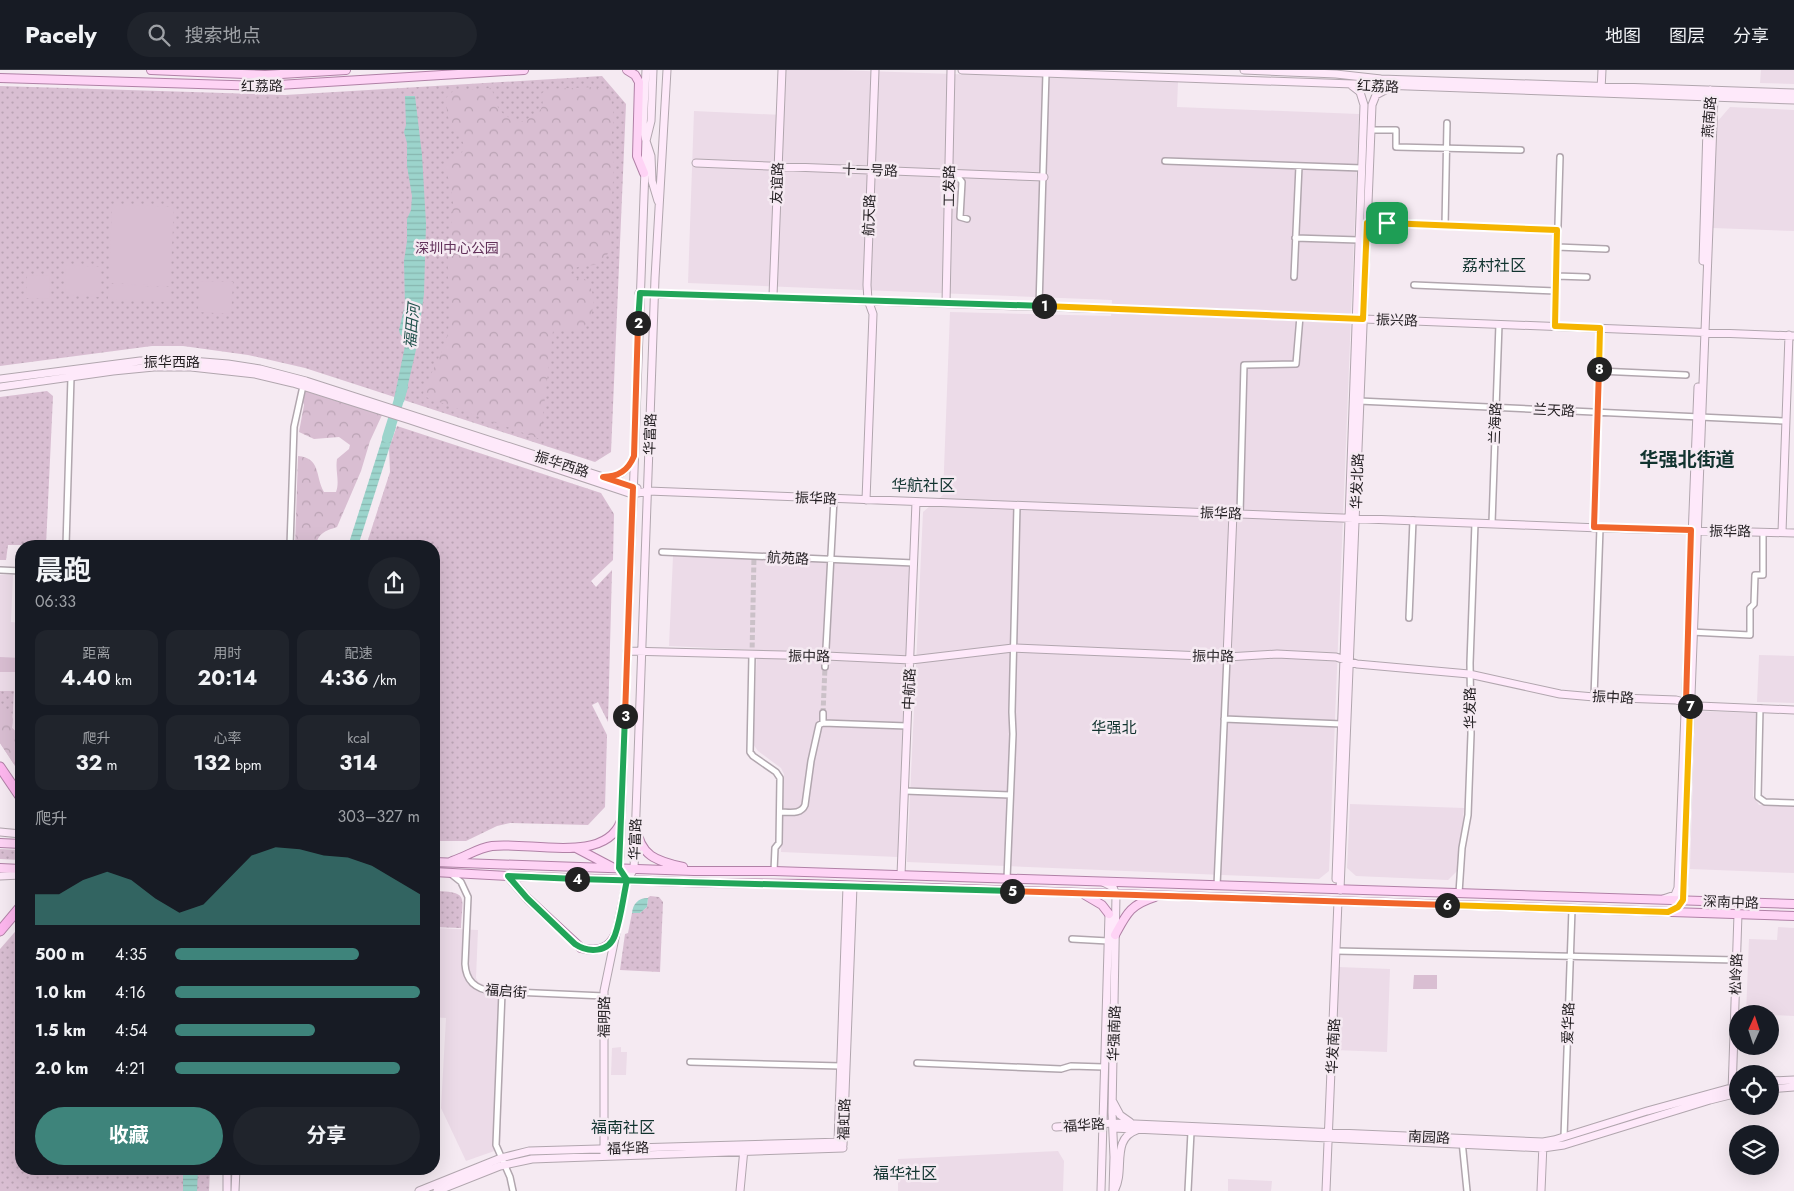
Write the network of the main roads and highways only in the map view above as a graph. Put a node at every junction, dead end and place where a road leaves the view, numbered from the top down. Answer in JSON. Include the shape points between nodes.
{"nodes":[{"id":1,"x":151,"y":70,"type":"edge"},
{"id":2,"x":346,"y":70,"type":"edge"},
{"id":3,"x":524,"y":70,"type":"edge"},
{"id":4,"x":627,"y":70,"type":"edge"},
{"id":5,"x":646,"y":70,"type":"edge"},
{"id":6,"x":653,"y":70,"type":"edge"},
{"id":7,"x":667,"y":70,"type":"edge"},
{"id":8,"x":782,"y":70,"type":"edge"},
{"id":9,"x":875,"y":70,"type":"edge"},
{"id":10,"x":951,"y":70,"type":"edge"},
{"id":11,"x":962,"y":70,"type":"edge"},
{"id":12,"x":1244,"y":70,"type":"edge"},
{"id":13,"x":1602,"y":70,"type":"edge"},
{"id":14,"x":314,"y":71,"type":"edge"},
{"id":15,"x":1145,"y":72,"type":"edge"},
{"id":16,"x":1358,"y":73,"type":"edge"},
{"id":17,"x":0,"y":78,"type":"edge"},
{"id":18,"x":1349,"y":84,"type":"junction"},
{"id":19,"x":1397,"y":87,"type":"junction"},
{"id":20,"x":1601,"y":90,"type":"junction"},
{"id":21,"x":1794,"y":93,"type":"edge"},
{"id":22,"x":1710,"y":95,"type":"junction"},
{"id":23,"x":1794,"y":100,"type":"edge"},
{"id":24,"x":646,"y":141,"type":"junction"},
{"id":25,"x":696,"y":163,"type":"dead end"},
{"id":26,"x":778,"y":166,"type":"junction"},
{"id":27,"x":870,"y":170,"type":"junction"},
{"id":28,"x":953,"y":173,"type":"junction"},
{"id":29,"x":644,"y":174,"type":"junction"},
{"id":30,"x":1044,"y":177,"type":"road end"},
{"id":31,"x":659,"y":204,"type":"junction"},
{"id":32,"x":640,"y":293,"type":"junction"},
{"id":33,"x":655,"y":294,"type":"junction"},
{"id":34,"x":773,"y":296,"type":"junction"},
{"id":35,"x":868,"y":300,"type":"junction"},
{"id":36,"x":946,"y":302,"type":"junction"},
{"id":37,"x":1360,"y":319,"type":"junction"},
{"id":38,"x":1703,"y":332,"type":"junction"},
{"id":39,"x":1791,"y":336,"type":"edge"},
{"id":40,"x":0,"y":379,"type":"edge"},
{"id":41,"x":0,"y":387,"type":"edge"},
{"id":42,"x":377,"y":407,"type":"junction"},
{"id":43,"x":411,"y":417,"type":"junction"},
{"id":44,"x":634,"y":456,"type":"junction"},
{"id":45,"x":603,"y":477,"type":"junction"},
{"id":46,"x":632,"y":490,"type":"junction"},
{"id":47,"x":648,"y":491,"type":"junction"},
{"id":48,"x":866,"y":500,"type":"junction"},
{"id":49,"x":916,"y":502,"type":"junction"},
{"id":50,"x":1237,"y":513,"type":"junction"},
{"id":51,"x":1352,"y":518,"type":"junction"},
{"id":52,"x":1694,"y":531,"type":"junction"},
{"id":53,"x":1782,"y":532,"type":"junction"},
{"id":54,"x":1794,"y":533,"type":"edge"},
{"id":55,"x":627,"y":652,"type":"junction"},
{"id":56,"x":642,"y":652,"type":"junction"},
{"id":57,"x":1227,"y":657,"type":"junction"},
{"id":58,"x":911,"y":660,"type":"junction"},
{"id":59,"x":1347,"y":661,"type":"junction"},
{"id":60,"x":1688,"y":702,"type":"junction"},
{"id":61,"x":1794,"y":710,"type":"edge"},
{"id":62,"x":0,"y":767,"type":"edge"},
{"id":63,"x":15,"y":789,"type":"edge"},
{"id":64,"x":621,"y":821,"type":"junction"},
{"id":65,"x":636,"y":826,"type":"junction"},
{"id":66,"x":0,"y":832,"type":"edge"},
{"id":67,"x":15,"y":833,"type":"edge"},
{"id":68,"x":0,"y":843,"type":"edge"},
{"id":69,"x":15,"y":844,"type":"edge"},
{"id":70,"x":575,"y":848,"type":"junction"},
{"id":71,"x":440,"y":863,"type":"edge"},
{"id":72,"x":445,"y":863,"type":"junction"},
{"id":73,"x":0,"y":868,"type":"edge"},
{"id":74,"x":619,"y":868,"type":"junction"},
{"id":75,"x":15,"y":869,"type":"edge"},
{"id":76,"x":634,"y":869,"type":"junction"},
{"id":77,"x":694,"y":871,"type":"junction"},
{"id":78,"x":440,"y":872,"type":"edge"},
{"id":79,"x":15,"y":875,"type":"edge"},
{"id":80,"x":901,"y":875,"type":"junction"},
{"id":81,"x":0,"y":876,"type":"edge"},
{"id":82,"x":508,"y":876,"type":"junction"},
{"id":83,"x":627,"y":880,"type":"junction"},
{"id":84,"x":1103,"y":882,"type":"junction"},
{"id":85,"x":850,"y":886,"type":"junction"},
{"id":86,"x":1338,"y":890,"type":"junction"},
{"id":87,"x":1081,"y":893,"type":"junction"},
{"id":88,"x":1116,"y":895,"type":"junction"},
{"id":89,"x":1160,"y":896,"type":"junction"},
{"id":90,"x":1660,"y":900,"type":"junction"},
{"id":91,"x":1683,"y":900,"type":"junction"},
{"id":92,"x":1338,"y":902,"type":"junction"},
{"id":93,"x":1794,"y":904,"type":"edge"},
{"id":94,"x":1668,"y":912,"type":"junction"},
{"id":95,"x":15,"y":914,"type":"edge"},
{"id":96,"x":1109,"y":914,"type":"joint"},
{"id":97,"x":1738,"y":914,"type":"junction"},
{"id":98,"x":1794,"y":916,"type":"edge"},
{"id":99,"x":0,"y":931,"type":"edge"},
{"id":100,"x":615,"y":935,"type":"junction"},
{"id":101,"x":1115,"y":935,"type":"junction"},
{"id":102,"x":1735,"y":1065,"type":"edge"},
{"id":103,"x":1794,"y":1080,"type":"edge"},
{"id":104,"x":1779,"y":1081,"type":"edge"},
{"id":105,"x":1794,"y":1088,"type":"edge"},
{"id":106,"x":1779,"y":1089,"type":"edge"},
{"id":107,"x":1729,"y":1092,"type":"edge"},
{"id":108,"x":1729,"y":1092,"type":"edge"},
{"id":109,"x":1112,"y":1097,"type":"junction"},
{"id":110,"x":1103,"y":1123,"type":"junction"},
{"id":111,"x":1056,"y":1126,"type":"dead end"},
{"id":112,"x":1113,"y":1126,"type":"junction"},
{"id":113,"x":1137,"y":1127,"type":"junction"},
{"id":114,"x":1329,"y":1135,"type":"junction"},
{"id":115,"x":842,"y":1144,"type":"junction"},
{"id":116,"x":1543,"y":1145,"type":"junction"},
{"id":117,"x":744,"y":1148,"type":"junction"},
{"id":118,"x":1103,"y":1148,"type":"junction"},
{"id":119,"x":1114,"y":1148,"type":"junction"},
{"id":120,"x":604,"y":1153,"type":"junction"},
{"id":121,"x":503,"y":1161,"type":"junction"},
{"id":122,"x":227,"y":1175,"type":"edge"},
{"id":123,"x":236,"y":1175,"type":"edge"},
{"id":124,"x":423,"y":1190,"type":"edge"},
{"id":125,"x":226,"y":1191,"type":"edge"},
{"id":126,"x":235,"y":1191,"type":"edge"},
{"id":127,"x":436,"y":1191,"type":"edge"},
{"id":128,"x":740,"y":1191,"type":"edge"},
{"id":129,"x":1101,"y":1191,"type":"edge"},
{"id":130,"x":1114,"y":1191,"type":"edge"},
{"id":131,"x":1326,"y":1191,"type":"edge"},
{"id":132,"x":1541,"y":1191,"type":"edge"}],
"edges":[{"from":1,"to":14,"type":"main road","name":"红荔路","via":[[266,75]]},
{"from":2,"to":14,"type":"main road","name":"红荔路"},
{"from":3,"to":17,"type":"main road","name":"红荔路","via":[[262,86]]},
{"from":4,"to":29,"type":"main road","via":[[639,82],[637,156]]},
{"from":5,"to":24,"type":"main road","name":"华富路","via":[[643,128]]},
{"from":6,"to":24,"type":"main road","name":"华富路","via":[[651,121]]},
{"from":7,"to":31,"type":"main road","name":"华富路"},
{"from":8,"to":26,"type":"main road","name":"友谊路"},
{"from":9,"to":27,"type":"main road","name":"航天路"},
{"from":10,"to":28,"type":"main road","name":"工发路"},
{"from":11,"to":15,"type":"main road","name":"红荔路"},
{"from":12,"to":16,"type":"main road","name":"红荔路"},
{"from":13,"to":20,"type":"main road"},
{"from":15,"to":18,"type":"main road","name":"红荔路"},
{"from":16,"to":20,"type":"main road","name":"红荔路","via":[[1389,79]]},
{"from":18,"to":19,"type":"main road","name":"红荔路"},
{"from":18,"to":37,"type":"main road","name":"华发北路","via":[[1359,90],[1364,101]]},
{"from":19,"to":20,"type":"main road","name":"红荔路"},
{"from":19,"to":37,"type":"main road","name":"华发北路","via":[[1383,90],[1374,98],[1372,105]]},
{"from":20,"to":22,"type":"main road","name":"红荔路"},
{"from":21,"to":22,"type":"main road","name":"红荔路"},
{"from":22,"to":23,"type":"main road","name":"红荔路"},
{"from":22,"to":38,"type":"main road","name":"燕南路"},
{"from":24,"to":29,"type":"main road","name":"华富路"},
{"from":24,"to":31,"type":"main road","name":"华富路"},
{"from":25,"to":26,"type":"main road","name":"十一号路"},
{"from":26,"to":27,"type":"main road","name":"十一号路"},
{"from":26,"to":34,"type":"main road","name":"友谊路"},
{"from":27,"to":28,"type":"main road","name":"十一号路"},
{"from":27,"to":35,"type":"main road","name":"航天路"},
{"from":28,"to":30,"type":"main road","name":"十一号路"},
{"from":28,"to":36,"type":"main road","name":"工发路"},
{"from":29,"to":32,"type":"main road","name":"华富路"},
{"from":31,"to":33,"type":"main road","name":"华富路"},
{"from":32,"to":33,"type":"main road","name":"振兴路"},
{"from":32,"to":44,"type":"main road","name":"华富路"},
{"from":33,"to":34,"type":"main road","name":"振兴路"},
{"from":33,"to":47,"type":"main road","name":"华富路"},
{"from":34,"to":35,"type":"main road","name":"振兴路"},
{"from":35,"to":36,"type":"main road","name":"振兴路"},
{"from":35,"to":48,"type":"main road","via":[[873,314]]},
{"from":36,"to":37,"type":"main road","name":"振兴路"},
{"from":37,"to":38,"type":"main road","name":"振兴路"},
{"from":37,"to":51,"type":"main road","name":"华发北路"},
{"from":38,"to":39,"type":"main road","name":"振兴路"},
{"from":38,"to":52,"type":"main road","name":"燕南路"},
{"from":39,"to":53,"type":"main road"},
{"from":40,"to":42,"type":"main road","name":"振华西路","via":[[140,362],[202,362],[278,372]]},
{"from":41,"to":42,"type":"main road","name":"振华西路","via":[[139,368],[191,368],[255,374]]},
{"from":42,"to":43,"type":"main road","name":"振华西路"},
{"from":43,"to":45,"type":"main road","name":"振华西路"},
{"from":43,"to":46,"type":"main road","name":"振华西路"},
{"from":44,"to":45,"type":"main road","via":[[623,472]]},
{"from":44,"to":46,"type":"main road","name":"华富路"},
{"from":45,"to":46,"type":"main road","name":"振华西路"},
{"from":46,"to":47,"type":"main road","name":"振华西路"},
{"from":46,"to":55,"type":"main road","name":"华富路"},
{"from":47,"to":48,"type":"main road","name":"振华路"},
{"from":47,"to":56,"type":"main road","name":"华富路"},
{"from":48,"to":49,"type":"main road","name":"振华路"},
{"from":49,"to":50,"type":"main road","name":"振华路"},
{"from":49,"to":58,"type":"main road","name":"中航路"},
{"from":50,"to":51,"type":"main road","name":"振华路"},
{"from":50,"to":57,"type":"main road"},
{"from":51,"to":52,"type":"main road","name":"振华路"},
{"from":51,"to":59,"type":"main road","name":"华发北路"},
{"from":52,"to":53,"type":"main road","name":"振华路"},
{"from":52,"to":60,"type":"main road","name":"燕南路"},
{"from":53,"to":54,"type":"main road","name":"振华路"},
{"from":55,"to":56,"type":"main road","name":"振中路"},
{"from":55,"to":64,"type":"main road","name":"华富路"},
{"from":56,"to":58,"type":"main road","name":"振中路"},
{"from":56,"to":65,"type":"main road","name":"华富路"},
{"from":57,"to":58,"type":"main road","name":"振中路","via":[[1014,648]]},
{"from":57,"to":59,"type":"main road","name":"振中路","via":[[1277,654],[1336,657]]},
{"from":58,"to":80,"type":"main road","name":"中航路"},
{"from":59,"to":60,"type":"main road","name":"振中路","via":[[1469,674],[1551,692]]},
{"from":59,"to":86,"type":"main road","name":"华发北路"},
{"from":59,"to":86,"type":"main road","name":"华发北路","via":[[1342,724]]},
{"from":60,"to":61,"type":"main road","name":"振中路","via":[[1699,706]]},
{"from":60,"to":90,"type":"main road","name":"燕南路","via":[[1678,888],[1675,895]]},
{"from":60,"to":91,"type":"main road","name":"燕南路"},
{"from":62,"to":63,"type":"highway"},
{"from":64,"to":70,"type":"main road","via":[[602,843]]},
{"from":64,"to":74,"type":"main road","name":"华富路"},
{"from":65,"to":76,"type":"main road","name":"华富路"},
{"from":65,"to":77,"type":"main road","via":[[642,845],[651,856]]},
{"from":66,"to":67,"type":"main road"},
{"from":68,"to":69,"type":"main road"},
{"from":70,"to":72,"type":"main road","via":[[492,846]]},
{"from":70,"to":74,"type":"main road"},
{"from":71,"to":72,"type":"main road","name":"深南中路"},
{"from":72,"to":74,"type":"main road","name":"深南中路"},
{"from":73,"to":75,"type":"main road"},
{"from":74,"to":76,"type":"main road","name":"深南中路"},
{"from":74,"to":83,"type":"main road","name":"华富路"},
{"from":76,"to":77,"type":"main road","name":"深南中路"},
{"from":76,"to":83,"type":"main road","name":"华富路"},
{"from":77,"to":80,"type":"main road","name":"深南中路"},
{"from":78,"to":82,"type":"main road","name":"深南中路"},
{"from":79,"to":81,"type":"main road"},
{"from":80,"to":84,"type":"main road","name":"深南中路"},
{"from":82,"to":83,"type":"main road","name":"深南中路"},
{"from":82,"to":100,"type":"main road","via":[[581,948],[601,949]]},
{"from":83,"to":85,"type":"main road","name":"深南中路"},
{"from":83,"to":100,"type":"main road","name":"福明路"},
{"from":84,"to":86,"type":"main road","name":"深南中路"},
{"from":84,"to":88,"type":"main road","via":[[1113,887]]},
{"from":85,"to":87,"type":"main road","name":"深南中路"},
{"from":85,"to":115,"type":"main road","name":"福虹路"},
{"from":85,"to":115,"type":"main road","name":"福虹路","via":[[841,1066]]},
{"from":86,"to":90,"type":"main road","name":"深南中路"},
{"from":87,"to":88,"type":"main road","name":"深南中路"},
{"from":87,"to":96,"type":"main road","via":[[1102,904]]},
{"from":88,"to":89,"type":"main road","name":"深南中路"},
{"from":88,"to":101,"type":"main road","name":"华强南路"},
{"from":89,"to":92,"type":"main road","name":"深南中路"},
{"from":89,"to":101,"type":"main road","via":[[1130,910]]},
{"from":90,"to":91,"type":"main road","name":"深南中路"},
{"from":91,"to":93,"type":"main road","name":"深南中路"},
{"from":91,"to":94,"type":"main road"},
{"from":92,"to":94,"type":"main road","name":"深南中路"},
{"from":92,"to":114,"type":"main road","name":"华发南路"},
{"from":94,"to":97,"type":"main road","name":"深南中路"},
{"from":95,"to":99,"type":"highway"},
{"from":96,"to":110,"type":"main road","name":"华强南路"},
{"from":97,"to":98,"type":"main road","name":"深南中路"},
{"from":97,"to":102,"type":"main road","name":"松岭路"},
{"from":100,"to":120,"type":"main road","name":"福明路","via":[[604,996]]},
{"from":101,"to":109,"type":"main road","name":"华强南路"},
{"from":103,"to":104,"type":"main road"},
{"from":105,"to":106,"type":"main road"},
{"from":107,"to":116,"type":"main road","name":"南园路"},
{"from":108,"to":116,"type":"main road","name":"南园路","via":[[1564,1145]]},
{"from":109,"to":112,"type":"main road","name":"华强南路"},
{"from":109,"to":113,"type":"main road","via":[[1120,1115]]},
{"from":110,"to":111,"type":"main road","name":"福华路"},
{"from":110,"to":112,"type":"main road","name":"福华路"},
{"from":110,"to":118,"type":"main road","name":"华强南路"},
{"from":112,"to":113,"type":"main road","name":"南园路"},
{"from":112,"to":119,"type":"main road","name":"华强南路"},
{"from":113,"to":114,"type":"main road","name":"南园路"},
{"from":113,"to":114,"type":"main road","name":"南园路","via":[[1190,1132]]},
{"from":113,"to":130,"type":"main road","via":[[1122,1144],[1119,1177]]},
{"from":114,"to":116,"type":"main road","name":"南园路"},
{"from":114,"to":131,"type":"main road","name":"华发南路"},
{"from":115,"to":117,"type":"main road","name":"福华路"},
{"from":116,"to":132,"type":"main road"},
{"from":117,"to":120,"type":"main road","name":"福华路"},
{"from":117,"to":128,"type":"main road"},
{"from":118,"to":119,"type":"main road"},
{"from":118,"to":129,"type":"main road","name":"华强南路"},
{"from":119,"to":130,"type":"main road","name":"华强南路"},
{"from":120,"to":121,"type":"main road","name":"福华路"},
{"from":121,"to":124,"type":"main road","name":"福华路"},
{"from":121,"to":127,"type":"main road","name":"福华路"},
{"from":122,"to":125,"type":"main road"},
{"from":123,"to":126,"type":"main road"}]}
